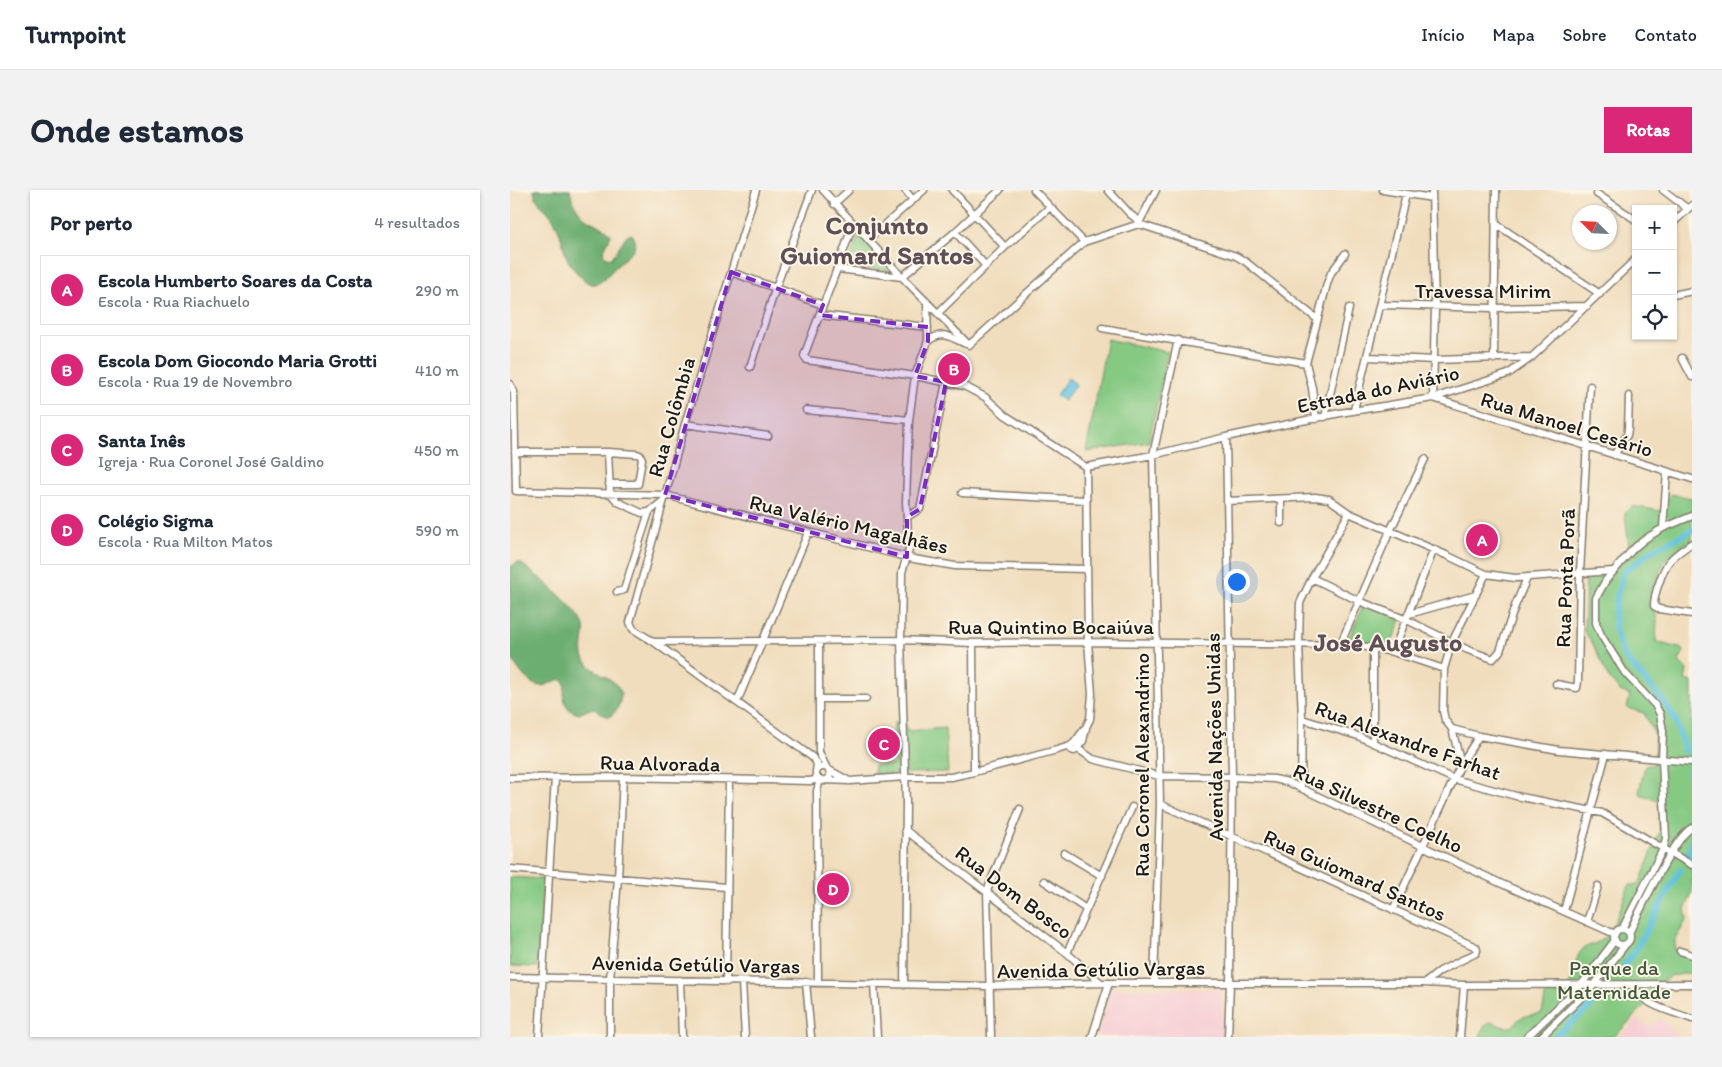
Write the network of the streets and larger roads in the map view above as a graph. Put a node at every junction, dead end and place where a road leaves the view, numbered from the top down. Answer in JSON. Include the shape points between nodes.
{"nodes":[{"id":1,"x":756,"y":190,"type":"edge"},
{"id":2,"x":812,"y":190,"type":"edge"},
{"id":3,"x":823,"y":190,"type":"edge"},
{"id":4,"x":850,"y":190,"type":"edge"},
{"id":5,"x":905,"y":190,"type":"edge"},
{"id":6,"x":924,"y":190,"type":"edge"},
{"id":7,"x":952,"y":190,"type":"edge"},
{"id":8,"x":1000,"y":190,"type":"edge"},
{"id":9,"x":1034,"y":190,"type":"edge"},
{"id":10,"x":1108,"y":190,"type":"edge"},
{"id":11,"x":1156,"y":190,"type":"edge"},
{"id":12,"x":1384,"y":190,"type":"edge"},
{"id":13,"x":1432,"y":190,"type":"edge"},
{"id":14,"x":1496,"y":190,"type":"edge"},
{"id":15,"x":1663,"y":190,"type":"edge"},
{"id":16,"x":1406,"y":194,"type":"junction"},
{"id":17,"x":1597,"y":194,"type":"dead end"},
{"id":18,"x":1432,"y":198,"type":"junction"},
{"id":19,"x":913,"y":200,"type":"junction"},
{"id":20,"x":834,"y":204,"type":"junction"},
{"id":21,"x":1690,"y":207,"type":"edge"},
{"id":22,"x":1049,"y":208,"type":"junction"},
{"id":23,"x":975,"y":213,"type":"junction"},
{"id":24,"x":1632,"y":217,"type":"edge"},
{"id":25,"x":1677,"y":219,"type":"edge"},
{"id":26,"x":1139,"y":222,"type":"junction"},
{"id":27,"x":853,"y":224,"type":"junction"},
{"id":28,"x":1496,"y":224,"type":"junction"},
{"id":29,"x":955,"y":232,"type":"junction"},
{"id":30,"x":869,"y":239,"type":"junction"},
{"id":31,"x":1084,"y":242,"type":"junction"},
{"id":32,"x":1005,"y":247,"type":"junction"},
{"id":33,"x":1345,"y":254,"type":"dead end"},
{"id":34,"x":1632,"y":263,"type":"edge"},
{"id":35,"x":986,"y":266,"type":"junction"},
{"id":36,"x":838,"y":269,"type":"junction"},
{"id":37,"x":731,"y":272,"type":"junction"},
{"id":38,"x":902,"y":277,"type":"junction"},
{"id":39,"x":776,"y":287,"type":"junction"},
{"id":40,"x":1692,"y":291,"type":"edge"},
{"id":41,"x":1600,"y":294,"type":"junction"},
{"id":42,"x":1677,"y":294,"type":"edge"},
{"id":43,"x":927,"y":302,"type":"junction"},
{"id":44,"x":823,"y":305,"type":"junction"},
{"id":45,"x":1380,"y":305,"type":"junction"},
{"id":46,"x":1586,"y":306,"type":"junction"},
{"id":47,"x":1434,"y":307,"type":"junction"},
{"id":48,"x":1349,"y":308,"type":"dead end"},
{"id":49,"x":1493,"y":308,"type":"junction"},
{"id":50,"x":938,"y":313,"type":"junction"},
{"id":51,"x":819,"y":315,"type":"junction"},
{"id":52,"x":1317,"y":318,"type":"junction"},
{"id":53,"x":949,"y":325,"type":"junction"},
{"id":54,"x":928,"y":328,"type":"junction"},
{"id":55,"x":1102,"y":328,"type":"dead end"},
{"id":56,"x":944,"y":334,"type":"junction"},
{"id":57,"x":1178,"y":340,"type":"junction"},
{"id":58,"x":928,"y":342,"type":"junction"},
{"id":59,"x":970,"y":345,"type":"junction"},
{"id":60,"x":1368,"y":357,"type":"junction"},
{"id":61,"x":1532,"y":357,"type":"junction"},
{"id":62,"x":1682,"y":358,"type":"dead end"},
{"id":63,"x":1494,"y":359,"type":"junction"},
{"id":64,"x":1434,"y":360,"type":"junction"},
{"id":65,"x":1306,"y":363,"type":"junction"},
{"id":66,"x":750,"y":367,"type":"dead end"},
{"id":67,"x":915,"y":376,"type":"junction"},
{"id":68,"x":1692,"y":376,"type":"edge"},
{"id":69,"x":946,"y":382,"type":"junction"},
{"id":70,"x":510,"y":384,"type":"edge"},
{"id":71,"x":1590,"y":386,"type":"dead end"},
{"id":72,"x":1629,"y":396,"type":"dead end"},
{"id":73,"x":1433,"y":398,"type":"junction"},
{"id":74,"x":806,"y":410,"type":"dead end"},
{"id":75,"x":1354,"y":410,"type":"junction"},
{"id":76,"x":1325,"y":417,"type":"junction"},
{"id":77,"x":1316,"y":419,"type":"junction"},
{"id":78,"x":909,"y":420,"type":"junction"},
{"id":79,"x":685,"y":424,"type":"junction"},
{"id":80,"x":768,"y":436,"type":"dead end"},
{"id":81,"x":1226,"y":437,"type":"junction"},
{"id":82,"x":1587,"y":448,"type":"junction"},
{"id":83,"x":515,"y":452,"type":"junction"},
{"id":84,"x":608,"y":452,"type":"junction"},
{"id":85,"x":1153,"y":455,"type":"junction"},
{"id":86,"x":1614,"y":455,"type":"junction"},
{"id":87,"x":1425,"y":459,"type":"dead end"},
{"id":88,"x":1086,"y":467,"type":"junction"},
{"id":89,"x":1667,"y":472,"type":"junction"},
{"id":90,"x":1692,"y":479,"type":"edge"},
{"id":91,"x":609,"y":484,"type":"junction"},
{"id":92,"x":610,"y":493,"type":"junction"},
{"id":93,"x":962,"y":493,"type":"dead end"},
{"id":94,"x":664,"y":498,"type":"junction"},
{"id":95,"x":1281,"y":499,"type":"junction"},
{"id":96,"x":1086,"y":500,"type":"junction"},
{"id":97,"x":1227,"y":501,"type":"junction"},
{"id":98,"x":648,"y":512,"type":"junction"},
{"id":99,"x":1349,"y":513,"type":"junction"},
{"id":100,"x":1692,"y":516,"type":"edge"},
{"id":101,"x":907,"y":517,"type":"junction"},
{"id":102,"x":1281,"y":523,"type":"dead end"},
{"id":103,"x":1663,"y":528,"type":"junction"},
{"id":104,"x":1390,"y":530,"type":"junction"},
{"id":105,"x":808,"y":533,"type":"junction"},
{"id":106,"x":1692,"y":543,"type":"edge"},
{"id":107,"x":1434,"y":550,"type":"junction"},
{"id":108,"x":907,"y":557,"type":"junction"},
{"id":109,"x":1087,"y":569,"type":"junction"},
{"id":110,"x":1614,"y":571,"type":"junction"},
{"id":111,"x":1580,"y":573,"type":"junction"},
{"id":112,"x":1486,"y":574,"type":"junction"},
{"id":113,"x":1312,"y":578,"type":"junction"},
{"id":114,"x":1527,"y":578,"type":"junction"},
{"id":115,"x":616,"y":592,"type":"dead end"},
{"id":116,"x":1476,"y":595,"type":"junction"},
{"id":117,"x":1359,"y":600,"type":"junction"},
{"id":118,"x":1692,"y":614,"type":"edge"},
{"id":119,"x":1408,"y":617,"type":"junction"},
{"id":120,"x":762,"y":640,"type":"junction"},
{"id":121,"x":901,"y":640,"type":"junction"},
{"id":122,"x":819,"y":641,"type":"junction"},
{"id":123,"x":654,"y":642,"type":"junction"},
{"id":124,"x":1088,"y":642,"type":"junction"},
{"id":125,"x":1452,"y":642,"type":"junction"},
{"id":126,"x":973,"y":643,"type":"junction"},
{"id":127,"x":1157,"y":643,"type":"junction"},
{"id":128,"x":1229,"y":644,"type":"junction"},
{"id":129,"x":1299,"y":644,"type":"junction"},
{"id":130,"x":1340,"y":645,"type":"junction"},
{"id":131,"x":1372,"y":648,"type":"junction"},
{"id":132,"x":1393,"y":652,"type":"junction"},
{"id":133,"x":1444,"y":669,"type":"junction"},
{"id":134,"x":1556,"y":684,"type":"dead end"},
{"id":135,"x":819,"y":699,"type":"junction"},
{"id":136,"x":866,"y":699,"type":"dead end"},
{"id":137,"x":737,"y":702,"type":"junction"},
{"id":138,"x":1302,"y":719,"type":"junction"},
{"id":139,"x":1452,"y":728,"type":"junction"},
{"id":140,"x":1479,"y":736,"type":"junction"},
{"id":141,"x":1374,"y":744,"type":"junction"},
{"id":142,"x":1074,"y":748,"type":"junction"},
{"id":143,"x":1606,"y":754,"type":"junction"},
{"id":144,"x":815,"y":755,"type":"junction"},
{"id":145,"x":1662,"y":760,"type":"junction"},
{"id":146,"x":1692,"y":762,"type":"edge"},
{"id":147,"x":1461,"y":764,"type":"junction"},
{"id":148,"x":828,"y":769,"type":"junction"},
{"id":149,"x":974,"y":772,"type":"junction"},
{"id":150,"x":1159,"y":776,"type":"junction"},
{"id":151,"x":623,"y":777,"type":"junction"},
{"id":152,"x":819,"y":777,"type":"junction"},
{"id":153,"x":905,"y":777,"type":"junction"},
{"id":154,"x":1232,"y":777,"type":"junction"},
{"id":155,"x":510,"y":778,"type":"edge"},
{"id":156,"x":555,"y":778,"type":"junction"},
{"id":157,"x":1454,"y":779,"type":"junction"},
{"id":158,"x":729,"y":780,"type":"junction"},
{"id":159,"x":850,"y":781,"type":"junction"},
{"id":160,"x":1301,"y":787,"type":"junction"},
{"id":161,"x":1160,"y":804,"type":"junction"},
{"id":162,"x":1132,"y":807,"type":"dead end"},
{"id":163,"x":1020,"y":809,"type":"dead end"},
{"id":164,"x":1592,"y":810,"type":"junction"},
{"id":165,"x":1692,"y":828,"type":"edge"},
{"id":166,"x":905,"y":830,"type":"junction"},
{"id":167,"x":1231,"y":837,"type":"junction"},
{"id":168,"x":1422,"y":846,"type":"junction"},
{"id":169,"x":1664,"y":847,"type":"junction"},
{"id":170,"x":1672,"y":852,"type":"junction"},
{"id":171,"x":1064,"y":853,"type":"dead end"},
{"id":172,"x":1692,"y":865,"type":"edge"},
{"id":173,"x":510,"y":869,"type":"edge"},
{"id":174,"x":549,"y":871,"type":"junction"},
{"id":175,"x":1102,"y":876,"type":"junction"},
{"id":176,"x":618,"y":878,"type":"junction"},
{"id":177,"x":1044,"y":881,"type":"dead end"},
{"id":178,"x":1598,"y":886,"type":"dead end"},
{"id":179,"x":726,"y":887,"type":"junction"},
{"id":180,"x":987,"y":891,"type":"junction"},
{"id":181,"x":1086,"y":909,"type":"junction"},
{"id":182,"x":1394,"y":910,"type":"junction"},
{"id":183,"x":1564,"y":911,"type":"junction"},
{"id":184,"x":1587,"y":922,"type":"junction"},
{"id":185,"x":1622,"y":929,"type":"junction"},
{"id":186,"x":1629,"y":933,"type":"junction"},
{"id":187,"x":1615,"y":937,"type":"junction"},
{"id":188,"x":1626,"y":944,"type":"junction"},
{"id":189,"x":1067,"y":952,"type":"junction"},
{"id":190,"x":1680,"y":952,"type":"dead end"},
{"id":191,"x":1692,"y":955,"type":"edge"},
{"id":192,"x":510,"y":977,"type":"edge"},
{"id":193,"x":542,"y":977,"type":"junction"},
{"id":194,"x":610,"y":979,"type":"junction"},
{"id":195,"x":680,"y":980,"type":"junction"},
{"id":196,"x":726,"y":982,"type":"junction"},
{"id":197,"x":742,"y":982,"type":"junction"},
{"id":198,"x":806,"y":982,"type":"junction"},
{"id":199,"x":818,"y":982,"type":"junction"},
{"id":200,"x":1154,"y":982,"type":"junction"},
{"id":201,"x":874,"y":983,"type":"junction"},
{"id":202,"x":1105,"y":983,"type":"junction"},
{"id":203,"x":1230,"y":984,"type":"junction"},
{"id":204,"x":1425,"y":984,"type":"junction"},
{"id":205,"x":1632,"y":984,"type":"junction"},
{"id":206,"x":1692,"y":984,"type":"edge"},
{"id":207,"x":904,"y":985,"type":"junction"},
{"id":208,"x":1464,"y":985,"type":"junction"},
{"id":209,"x":1581,"y":985,"type":"junction"},
{"id":210,"x":1594,"y":985,"type":"junction"},
{"id":211,"x":989,"y":986,"type":"junction"},
{"id":212,"x":1692,"y":1019,"type":"edge"},
{"id":213,"x":539,"y":1037,"type":"edge"},
{"id":214,"x":610,"y":1037,"type":"edge"},
{"id":215,"x":682,"y":1037,"type":"edge"},
{"id":216,"x":745,"y":1037,"type":"edge"},
{"id":217,"x":811,"y":1037,"type":"edge"},
{"id":218,"x":877,"y":1037,"type":"edge"},
{"id":219,"x":991,"y":1037,"type":"edge"},
{"id":220,"x":1092,"y":1037,"type":"edge"},
{"id":221,"x":1228,"y":1037,"type":"edge"},
{"id":222,"x":1460,"y":1037,"type":"edge"},
{"id":223,"x":1526,"y":1037,"type":"edge"},
{"id":224,"x":1541,"y":1037,"type":"edge"}],
"edges":[{"from":1,"to":37,"type":"street","name":"Rua Colômbia"},
{"from":2,"to":39,"type":"street"},
{"from":3,"to":20,"type":"street"},
{"from":4,"to":20,"type":"street"},
{"from":5,"to":19,"type":"street"},
{"from":6,"to":19,"type":"street"},
{"from":7,"to":23,"type":"street"},
{"from":8,"to":23,"type":"street"},
{"from":9,"to":22,"type":"street"},
{"from":10,"to":26,"type":"street"},
{"from":11,"to":26,"type":"street"},
{"from":12,"to":16,"type":"street"},
{"from":13,"to":18,"type":"street"},
{"from":14,"to":28,"type":"street"},
{"from":15,"to":21,"type":"street"},
{"from":16,"to":18,"type":"street"},
{"from":16,"to":45,"type":"street"},
{"from":17,"to":24,"type":"street"},
{"from":18,"to":47,"type":"street"},
{"from":19,"to":30,"type":"street"},
{"from":20,"to":27,"type":"street"},
{"from":21,"to":25,"type":"street"},
{"from":22,"to":31,"type":"street"},
{"from":22,"to":32,"type":"street"},
{"from":23,"to":29,"type":"street"},
{"from":23,"to":32,"type":"street"},
{"from":26,"to":31,"type":"street"},
{"from":26,"to":52,"type":"street","via":[[1236,256]]},
{"from":27,"to":30,"type":"street"},
{"from":27,"to":36,"type":"street"},
{"from":28,"to":41,"type":"street"},
{"from":28,"to":49,"type":"street"},
{"from":29,"to":35,"type":"street"},
{"from":29,"to":38,"type":"street"},
{"from":30,"to":38,"type":"street"},
{"from":31,"to":59,"type":"street"},
{"from":32,"to":35,"type":"street"},
{"from":33,"to":52,"type":"street","via":[[1331,273]]},
{"from":34,"to":41,"type":"street","name":"Estrada do Aviário"},
{"from":35,"to":50,"type":"street"},
{"from":36,"to":38,"type":"street"},
{"from":36,"to":44,"type":"street"},
{"from":37,"to":39,"type":"street"},
{"from":37,"to":79,"type":"street","name":"Rua Colômbia"},
{"from":38,"to":43,"type":"street"},
{"from":39,"to":44,"type":"street"},
{"from":39,"to":66,"type":"street"},
{"from":40,"to":42,"type":"street"},
{"from":41,"to":46,"type":"street","name":"Estrada do Aviário"},
{"from":43,"to":50,"type":"street"},
{"from":43,"to":54,"type":"street"},
{"from":44,"to":51,"type":"street"},
{"from":45,"to":47,"type":"street","name":"Travessa Mirim"},
{"from":45,"to":60,"type":"street"},
{"from":46,"to":49,"type":"street","name":"Travessa Mirim"},
{"from":46,"to":61,"type":"street","name":"Estrada do Aviário"},
{"from":47,"to":49,"type":"street","name":"Travessa Mirim"},
{"from":47,"to":64,"type":"street"},
{"from":48,"to":76,"type":"street"},
{"from":49,"to":63,"type":"street"},
{"from":50,"to":53,"type":"street"},
{"from":51,"to":54,"type":"street"},
{"from":51,"to":67,"type":"street","via":[[804,356],[809,362]]},
{"from":52,"to":65,"type":"street"},
{"from":53,"to":56,"type":"street"},
{"from":53,"to":59,"type":"street"},
{"from":54,"to":58,"type":"street"},
{"from":55,"to":57,"type":"street"},
{"from":56,"to":58,"type":"street"},
{"from":56,"to":59,"type":"street"},
{"from":57,"to":65,"type":"street"},
{"from":57,"to":85,"type":"street","name":"Rua Coronel Alexandrino"},
{"from":58,"to":67,"type":"street"},
{"from":60,"to":64,"type":"street"},
{"from":60,"to":75,"type":"street"},
{"from":61,"to":63,"type":"street"},
{"from":61,"to":73,"type":"street","name":"Estrada do Aviário","via":[[1508,374]]},
{"from":62,"to":68,"type":"street"},
{"from":63,"to":64,"type":"street"},
{"from":64,"to":73,"type":"street"},
{"from":65,"to":77,"type":"street"},
{"from":67,"to":69,"type":"street"},
{"from":67,"to":78,"type":"street"},
{"from":69,"to":88,"type":"street","via":[[976,391],[1005,415]]},
{"from":69,"to":101,"type":"street","via":[[920,509]]},
{"from":70,"to":83,"type":"street","via":[[514,392]]},
{"from":71,"to":82,"type":"street","name":"Rua Ponta Porã"},
{"from":72,"to":86,"type":"street","via":[[1628,429]]},
{"from":73,"to":75,"type":"street","name":"Estrada do Aviário"},
{"from":73,"to":82,"type":"street","name":"Rua Manoel Cesário"},
{"from":74,"to":78,"type":"street"},
{"from":75,"to":76,"type":"street","name":"Estrada do Aviário"},
{"from":76,"to":77,"type":"street","name":"Estrada do Aviário"},
{"from":77,"to":81,"type":"street","name":"Estrada do Aviário"},
{"from":78,"to":101,"type":"street"},
{"from":79,"to":80,"type":"street"},
{"from":79,"to":94,"type":"street","name":"Rua Colômbia"},
{"from":81,"to":85,"type":"street","name":"Estrada do Aviário"},
{"from":81,"to":97,"type":"street","name":"Avenida Nações Unidas"},
{"from":82,"to":86,"type":"street","name":"Rua Manoel Cesário"},
{"from":82,"to":111,"type":"street","name":"Rua Ponta Porã"},
{"from":83,"to":84,"type":"street"},
{"from":83,"to":92,"type":"street","name":"Rua Valério Magalhães","via":[[516,491]]},
{"from":84,"to":91,"type":"street"},
{"from":84,"to":91,"type":"street","via":[[637,454],[642,459],[638,484]]},
{"from":85,"to":88,"type":"street","name":"Estrada do Aviário"},
{"from":85,"to":127,"type":"street","name":"Rua Coronel Alexandrino"},
{"from":86,"to":89,"type":"street","name":"Rua Manoel Cesário"},
{"from":87,"to":104,"type":"street"},
{"from":88,"to":96,"type":"street"},
{"from":89,"to":90,"type":"street","name":"Rua Manoel Cesário"},
{"from":89,"to":103,"type":"street"},
{"from":91,"to":92,"type":"street"},
{"from":92,"to":94,"type":"street","name":"Rua Valério Magalhães"},
{"from":92,"to":98,"type":"street","via":[[618,502],[642,513]]},
{"from":93,"to":96,"type":"street"},
{"from":94,"to":98,"type":"street"},
{"from":94,"to":105,"type":"street","name":"Rua Valério Magalhães"},
{"from":94,"to":123,"type":"street","name":"Rua Colômbia","via":[[630,619],[633,629]]},
{"from":95,"to":97,"type":"street"},
{"from":95,"to":99,"type":"street","via":[[1329,499]]},
{"from":95,"to":102,"type":"street"},
{"from":96,"to":109,"type":"street"},
{"from":97,"to":128,"type":"street","name":"Avenida Nações Unidas"},
{"from":98,"to":115,"type":"street","via":[[624,590]]},
{"from":99,"to":104,"type":"street"},
{"from":99,"to":113,"type":"street"},
{"from":100,"to":103,"type":"street"},
{"from":101,"to":108,"type":"street","via":[[910,550]]},
{"from":103,"to":110,"type":"street","via":[[1633,549]]},
{"from":104,"to":107,"type":"street"},
{"from":104,"to":117,"type":"street"},
{"from":105,"to":108,"type":"street","name":"Rua Valério Magalhães"},
{"from":105,"to":120,"type":"street"},
{"from":106,"to":118,"type":"street","via":[[1664,566],[1654,606]]},
{"from":107,"to":112,"type":"street"},
{"from":107,"to":119,"type":"street"},
{"from":108,"to":109,"type":"street","name":"Rua Valério Magalhães","via":[[955,566]]},
{"from":108,"to":121,"type":"street","via":[[902,572]]},
{"from":109,"to":124,"type":"street"},
{"from":110,"to":111,"type":"street"},
{"from":110,"to":145,"type":"street","via":[[1596,598],[1596,624],[1614,658],[1660,714]]},
{"from":111,"to":114,"type":"street"},
{"from":111,"to":134,"type":"street","name":"Rua Ponta Porã","via":[[1577,688]]},
{"from":112,"to":114,"type":"street"},
{"from":112,"to":116,"type":"street"},
{"from":113,"to":117,"type":"street"},
{"from":113,"to":129,"type":"street","via":[[1300,603]]},
{"from":114,"to":125,"type":"street","via":[[1500,651],[1493,659]]},
{"from":116,"to":119,"type":"street"},
{"from":116,"to":125,"type":"street"},
{"from":117,"to":119,"type":"street"},
{"from":117,"to":130,"type":"street"},
{"from":119,"to":125,"type":"street"},
{"from":119,"to":132,"type":"street"},
{"from":120,"to":122,"type":"street","name":"Rua Quintino Bocaiúva"},
{"from":120,"to":123,"type":"street","name":"Rua Quintino Bocaiúva"},
{"from":120,"to":137,"type":"street"},
{"from":121,"to":122,"type":"street","name":"Rua Quintino Bocaiúva"},
{"from":121,"to":126,"type":"street","name":"Rua Quintino Bocaiúva"},
{"from":121,"to":153,"type":"street"},
{"from":122,"to":135,"type":"street"},
{"from":123,"to":137,"type":"street"},
{"from":124,"to":126,"type":"street","name":"Rua Quintino Bocaiúva"},
{"from":124,"to":127,"type":"street","name":"Rua Quintino Bocaiúva"},
{"from":124,"to":142,"type":"street","via":[[1092,694],[1090,719]]},
{"from":125,"to":133,"type":"street"},
{"from":126,"to":149,"type":"street"},
{"from":127,"to":128,"type":"street","name":"Rua Quintino Bocaiúva"},
{"from":127,"to":150,"type":"street","name":"Rua Coronel Alexandrino"},
{"from":128,"to":129,"type":"street","name":"Rua Quintino Bocaiúva"},
{"from":128,"to":154,"type":"street","name":"Avenida Nações Unidas"},
{"from":129,"to":130,"type":"street","name":"Rua Quintino Bocaiúva"},
{"from":129,"to":138,"type":"street"},
{"from":130,"to":131,"type":"street","name":"Rua Quintino Bocaiúva"},
{"from":131,"to":132,"type":"street","name":"Rua Quintino Bocaiúva"},
{"from":131,"to":141,"type":"street"},
{"from":132,"to":133,"type":"street","name":"Rua Quintino Bocaiúva"},
{"from":133,"to":139,"type":"street","via":[[1443,711]]},
{"from":135,"to":136,"type":"street"},
{"from":135,"to":144,"type":"street"},
{"from":137,"to":144,"type":"street"},
{"from":138,"to":141,"type":"street","name":"Rua Alexandre Farhat"},
{"from":138,"to":160,"type":"street"},
{"from":139,"to":140,"type":"street"},
{"from":139,"to":147,"type":"street"},
{"from":140,"to":143,"type":"street","via":[[1559,750]]},
{"from":140,"to":147,"type":"street"},
{"from":141,"to":157,"type":"street","name":"Rua Alexandre Farhat"},
{"from":142,"to":149,"type":"street"},
{"from":142,"to":150,"type":"street","name":"Rua Silvestre Coelho","via":[[1108,764]]},
{"from":143,"to":145,"type":"street"},
{"from":143,"to":164,"type":"street"},
{"from":144,"to":148,"type":"street"},
{"from":144,"to":152,"type":"street"},
{"from":145,"to":146,"type":"street"},
{"from":145,"to":169,"type":"street","via":[[1667,828]]},
{"from":147,"to":157,"type":"street"},
{"from":148,"to":152,"type":"street","name":"Rua Alvorada","via":[[830,775]]},
{"from":148,"to":152,"type":"street","name":"Rua Alvorada","via":[[820,767]]},
{"from":148,"to":159,"type":"street"},
{"from":149,"to":153,"type":"street"},
{"from":150,"to":154,"type":"street","name":"Rua Silvestre Coelho"},
{"from":150,"to":161,"type":"street","name":"Rua Coronel Alexandrino"},
{"from":151,"to":156,"type":"street","name":"Rua Alvorada"},
{"from":151,"to":158,"type":"street","name":"Rua Alvorada"},
{"from":151,"to":176,"type":"street"},
{"from":152,"to":158,"type":"street","name":"Rua Alvorada","via":[[810,781]]},
{"from":152,"to":159,"type":"street"},
{"from":152,"to":199,"type":"street"},
{"from":153,"to":159,"type":"street"},
{"from":153,"to":166,"type":"street"},
{"from":154,"to":160,"type":"street","name":"Rua Silvestre Coelho","via":[[1274,779]]},
{"from":154,"to":167,"type":"street","name":"Avenida Nações Unidas"},
{"from":155,"to":156,"type":"street","name":"Rua Alvorada"},
{"from":156,"to":174,"type":"street"},
{"from":157,"to":164,"type":"street","name":"Rua Alexandre Farhat","via":[[1516,796]]},
{"from":157,"to":168,"type":"street"},
{"from":158,"to":179,"type":"street"},
{"from":160,"to":168,"type":"street","name":"Rua Silvestre Coelho"},
{"from":161,"to":167,"type":"street","name":"Rua Guiomard Santos"},
{"from":161,"to":200,"type":"street","name":"Rua Coronel Alexandrino"},
{"from":162,"to":175,"type":"street"},
{"from":163,"to":180,"type":"street"},
{"from":164,"to":169,"type":"street","name":"Rua Alexandre Farhat"},
{"from":164,"to":183,"type":"street"},
{"from":165,"to":170,"type":"street"},
{"from":166,"to":180,"type":"street","name":"Rua Dom Bosco"},
{"from":166,"to":207,"type":"street"},
{"from":167,"to":182,"type":"street","name":"Rua Guiomard Santos"},
{"from":167,"to":203,"type":"street","name":"Avenida Nações Unidas"},
{"from":168,"to":182,"type":"street"},
{"from":168,"to":183,"type":"street","name":"Rua Silvestre Coelho"},
{"from":169,"to":170,"type":"street","name":"Rua Alexandre Farhat"},
{"from":169,"to":185,"type":"street"},
{"from":170,"to":172,"type":"street","name":"Rua Alexandre Farhat"},
{"from":170,"to":186,"type":"street"},
{"from":171,"to":175,"type":"street"},
{"from":173,"to":174,"type":"street"},
{"from":174,"to":176,"type":"street"},
{"from":174,"to":193,"type":"street"},
{"from":175,"to":181,"type":"street"},
{"from":176,"to":179,"type":"street"},
{"from":176,"to":194,"type":"street"},
{"from":177,"to":181,"type":"street"},
{"from":178,"to":184,"type":"street"},
{"from":179,"to":196,"type":"street"},
{"from":180,"to":189,"type":"street","name":"Rua Dom Bosco"},
{"from":180,"to":211,"type":"street"},
{"from":181,"to":189,"type":"street"},
{"from":182,"to":204,"type":"street","name":"Rua Guiomard Santos","via":[[1477,948],[1476,953],[1440,971]]},
{"from":183,"to":184,"type":"street","name":"Rua Silvestre Coelho"},
{"from":184,"to":187,"type":"street","name":"Rua Silvestre Coelho"},
{"from":185,"to":186,"type":"street"},
{"from":185,"to":187,"type":"street"},
{"from":186,"to":188,"type":"street","via":[[1630,940]]},
{"from":187,"to":188,"type":"street","via":[[1621,945]]},
{"from":187,"to":209,"type":"street"},
{"from":188,"to":210,"type":"street"},
{"from":189,"to":202,"type":"street","name":"Rua Dom Bosco"},
{"from":190,"to":191,"type":"street"},
{"from":192,"to":193,"type":"street","name":"Avenida Getúlio Vargas"},
{"from":193,"to":194,"type":"street","name":"Avenida Getúlio Vargas"},
{"from":193,"to":213,"type":"street"},
{"from":194,"to":195,"type":"street","name":"Avenida Getúlio Vargas"},
{"from":194,"to":214,"type":"street"},
{"from":195,"to":196,"type":"street","name":"Avenida Getúlio Vargas"},
{"from":195,"to":215,"type":"street"},
{"from":196,"to":197,"type":"street","name":"Avenida Getúlio Vargas"},
{"from":197,"to":198,"type":"street","name":"Avenida Getúlio Vargas"},
{"from":197,"to":216,"type":"street"},
{"from":198,"to":199,"type":"street","name":"Avenida Getúlio Vargas"},
{"from":198,"to":217,"type":"street"},
{"from":199,"to":201,"type":"street","name":"Avenida Getúlio Vargas"},
{"from":200,"to":202,"type":"street","name":"Avenida Getúlio Vargas"},
{"from":200,"to":203,"type":"street","name":"Avenida Getúlio Vargas"},
{"from":201,"to":207,"type":"street","name":"Avenida Getúlio Vargas"},
{"from":201,"to":218,"type":"street"},
{"from":202,"to":211,"type":"street","name":"Avenida Getúlio Vargas"},
{"from":202,"to":220,"type":"street"},
{"from":203,"to":204,"type":"street","name":"Avenida Getúlio Vargas"},
{"from":203,"to":221,"type":"street","name":"Avenida Nações Unidas"},
{"from":204,"to":208,"type":"street","name":"Avenida Getúlio Vargas"},
{"from":205,"to":206,"type":"street","name":"Avenida Getúlio Vargas"},
{"from":205,"to":210,"type":"street","name":"Avenida Getúlio Vargas"},
{"from":205,"to":212,"type":"street","via":[[1636,992],[1652,1004]]},
{"from":207,"to":211,"type":"street","name":"Avenida Getúlio Vargas"},
{"from":208,"to":209,"type":"street","name":"Avenida Getúlio Vargas"},
{"from":208,"to":222,"type":"street"},
{"from":209,"to":210,"type":"street","name":"Avenida Getúlio Vargas"},
{"from":209,"to":223,"type":"street"},
{"from":210,"to":224,"type":"street"},
{"from":211,"to":219,"type":"street"}]}
